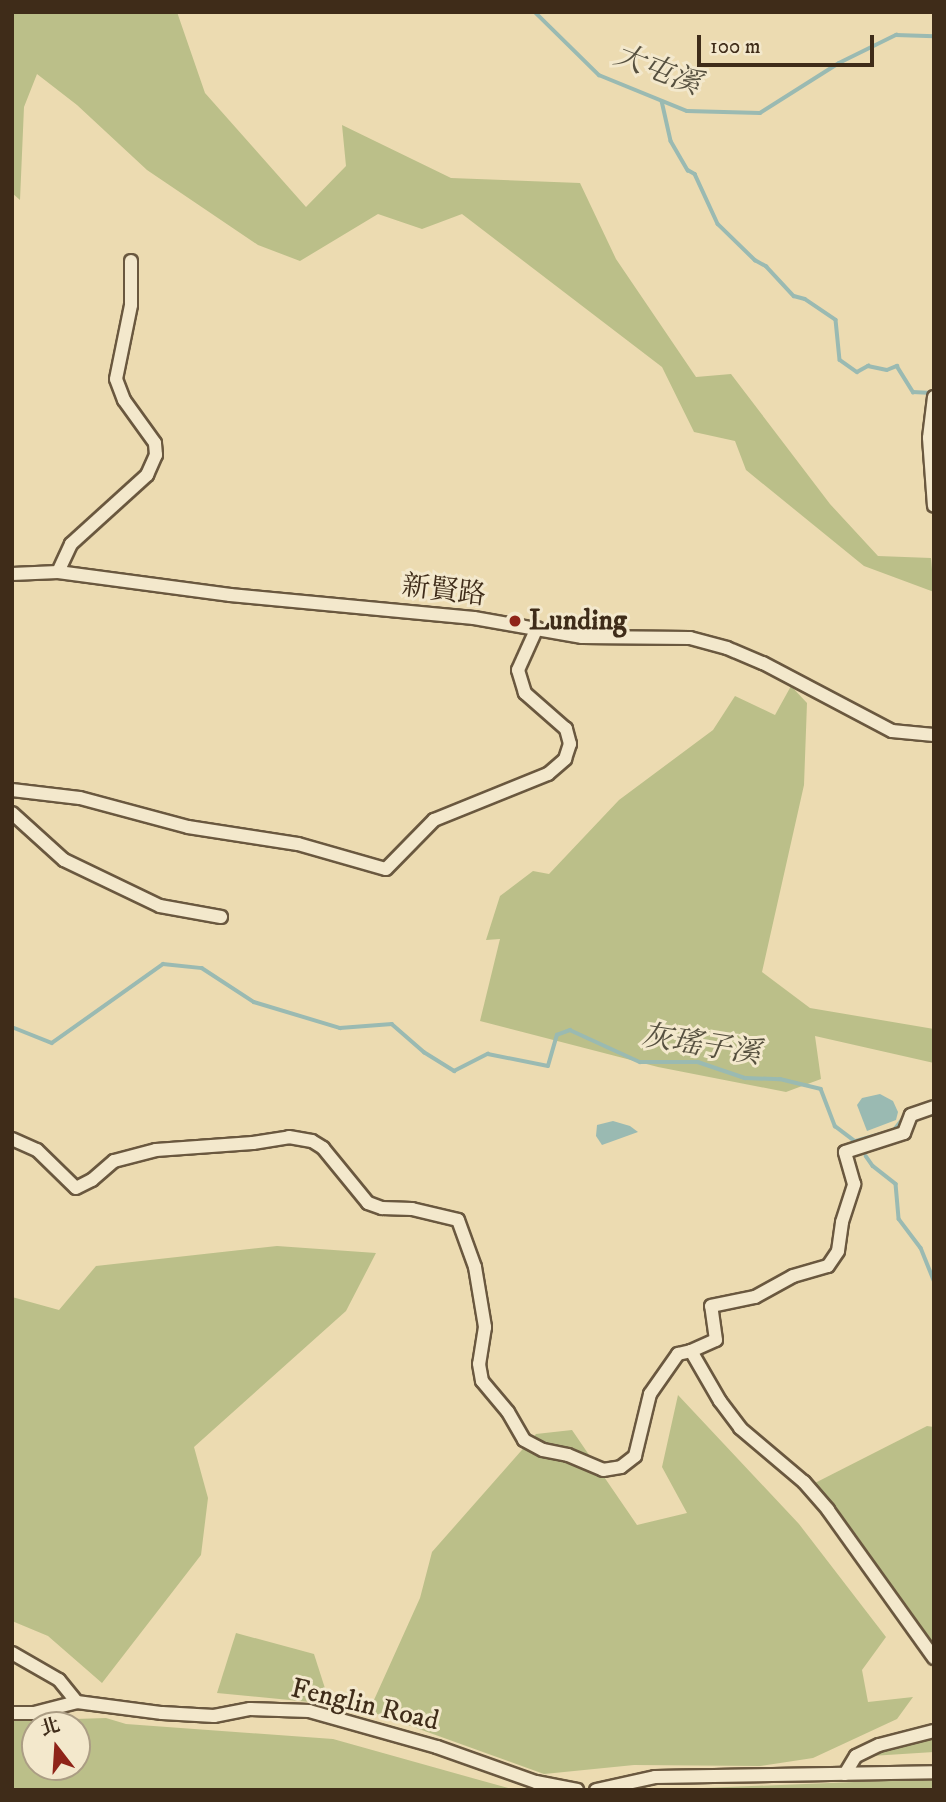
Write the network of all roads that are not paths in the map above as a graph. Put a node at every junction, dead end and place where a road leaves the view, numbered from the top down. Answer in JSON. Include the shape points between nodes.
{"nodes":[{"id":1,"x":131,"y":261,"type":"dead end"},
{"id":2,"x":933,"y":399,"type":"edge"},
{"id":3,"x":934,"y":506,"type":"edge"},
{"id":4,"x":58,"y":572,"type":"junction"},
{"id":5,"x":12,"y":574,"type":"edge"},
{"id":6,"x":537,"y":628,"type":"junction"},
{"id":7,"x":934,"y":735,"type":"edge"},
{"id":8,"x":12,"y":790,"type":"edge"},
{"id":9,"x":12,"y":813,"type":"edge"},
{"id":10,"x":221,"y":917,"type":"dead end"},
{"id":11,"x":934,"y":1107,"type":"edge"},
{"id":12,"x":12,"y":1139,"type":"edge"},
{"id":13,"x":691,"y":1351,"type":"junction"},
{"id":14,"x":12,"y":1653,"type":"edge"},
{"id":15,"x":934,"y":1658,"type":"edge"},
{"id":16,"x":77,"y":1702,"type":"junction"},
{"id":17,"x":12,"y":1713,"type":"edge"},
{"id":18,"x":934,"y":1731,"type":"edge"},
{"id":19,"x":934,"y":1772,"type":"edge"},
{"id":20,"x":845,"y":1774,"type":"junction"},
{"id":21,"x":577,"y":1790,"type":"edge"},
{"id":22,"x":596,"y":1790,"type":"edge"}],
"edges":[{"from":1,"to":4,"type":"street","via":[[131,305],[116,379],[124,400],[155,443],[156,455],[147,475],[71,544]]},
{"from":2,"to":3,"type":"street","via":[[929,438]]},
{"from":4,"to":5,"type":"street","name":"新賢路"},
{"from":4,"to":6,"type":"street","name":"新賢路","via":[[230,596],[350,604]]},
{"from":6,"to":7,"type":"street","name":"新賢路","via":[[582,637],[690,638],[763,663],[892,731]]},
{"from":6,"to":8,"type":"street","via":[[518,670],[525,693],[566,729],[570,744],[565,759],[548,774],[435,820],[386,869],[298,844],[188,827],[80,798]]},
{"from":9,"to":10,"type":"street","via":[[64,860],[160,906]]},
{"from":11,"to":13,"type":"street","via":[[911,1115],[904,1133],[845,1152],[854,1184],[838,1251],[828,1266],[793,1276],[755,1297],[711,1306],[716,1340]]},
{"from":12,"to":13,"type":"street","via":[[37,1150],[76,1188],[114,1161],[156,1150],[289,1137],[312,1141],[368,1203],[458,1220],[475,1267],[485,1327],[479,1364],[482,1381],[524,1440],[603,1470],[621,1466],[635,1456],[650,1394],[678,1354]]},
{"from":13,"to":15,"type":"street","via":[[740,1428],[804,1482],[828,1510]]},
{"from":14,"to":16,"type":"street","via":[[59,1680]]},
{"from":16,"to":17,"type":"street","name":"Fenglin Road","via":[[34,1713]]},
{"from":16,"to":21,"type":"street","name":"Fenglin Road","via":[[214,1716],[250,1709],[309,1711],[437,1747],[536,1782]]},
{"from":18,"to":20,"type":"street","via":[[856,1756]]},
{"from":19,"to":20,"type":"street"},
{"from":20,"to":22,"type":"street","via":[[654,1777]]}]}
